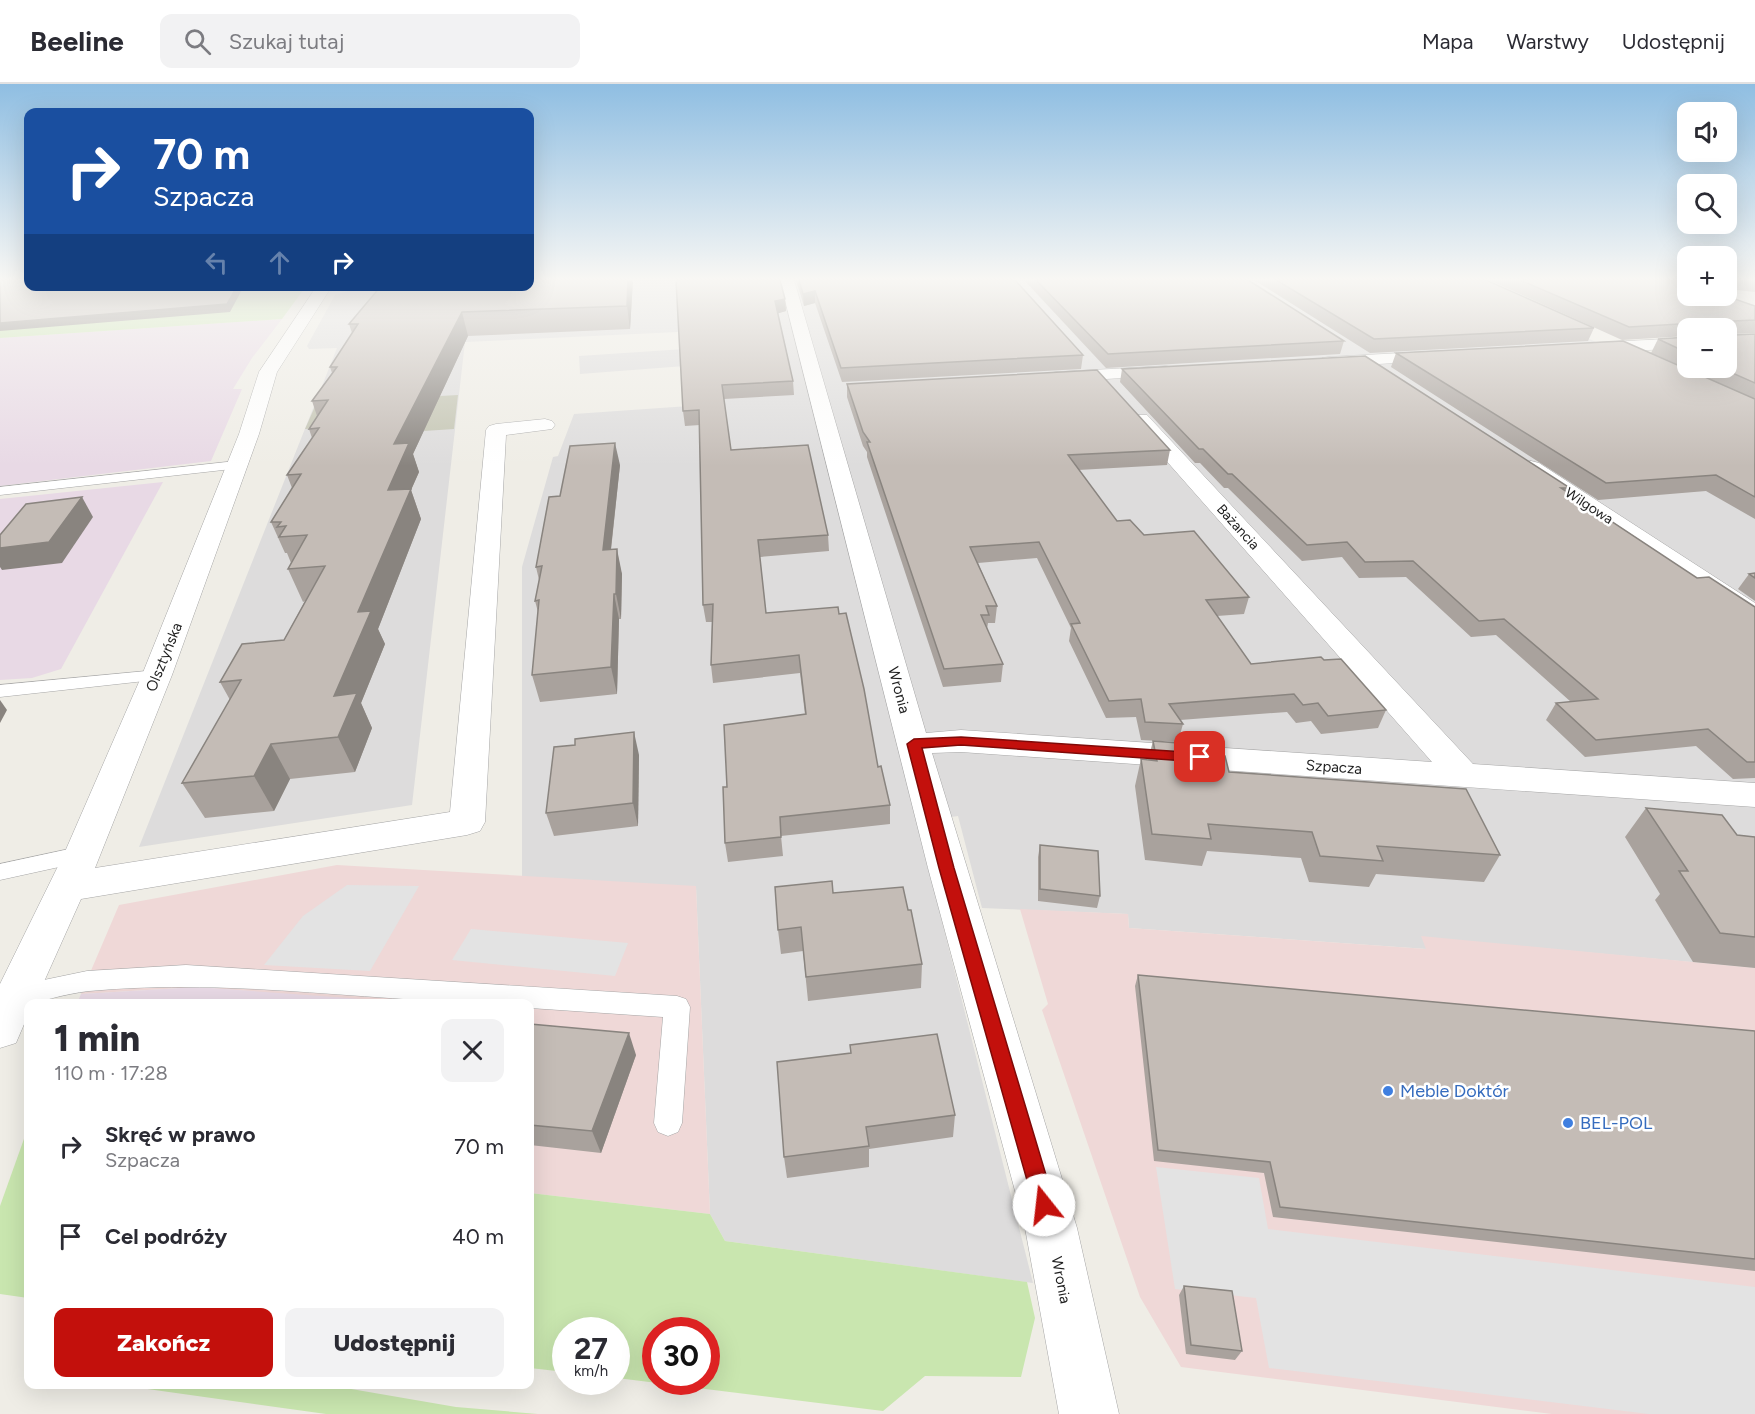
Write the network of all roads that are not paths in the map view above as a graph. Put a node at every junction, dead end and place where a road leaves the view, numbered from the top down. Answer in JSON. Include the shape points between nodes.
{"nodes":[{"id":1,"x":290,"y":342,"type":"edge"},
{"id":2,"x":809,"y":342,"type":"edge"},
{"id":3,"x":1337,"y":342,"type":"edge"},
{"id":4,"x":1611,"y":342,"type":"edge"},
{"id":5,"x":1677,"y":343,"type":"edge"},
{"id":6,"x":1620,"y":346,"type":"junction"},
{"id":7,"x":1076,"y":349,"type":"edge"},
{"id":8,"x":1574,"y":349,"type":"edge"},
{"id":9,"x":1458,"y":355,"type":"edge"},
{"id":10,"x":1366,"y":360,"type":"junction"},
{"id":11,"x":1651,"y":361,"type":"edge"},
{"id":12,"x":1308,"y":363,"type":"edge"},
{"id":13,"x":1181,"y":370,"type":"edge"},
{"id":14,"x":1041,"y":378,"type":"edge"},
{"id":15,"x":1395,"y":379,"type":"edge"},
{"id":16,"x":1113,"y":389,"type":"junction"},
{"id":17,"x":545,"y":424,"type":"dead end"},
{"id":18,"x":1511,"y":455,"type":"edge"},
{"id":19,"x":236,"y":465,"type":"junction"},
{"id":20,"x":0,"y":491,"type":"edge"},
{"id":21,"x":1755,"y":615,"type":"edge"},
{"id":22,"x":157,"y":675,"type":"junction"},
{"id":23,"x":0,"y":691,"type":"edge"},
{"id":24,"x":914,"y":744,"type":"junction"},
{"id":25,"x":1463,"y":775,"type":"junction"},
{"id":26,"x":1755,"y":795,"type":"edge"},
{"id":27,"x":83,"y":854,"type":"junction"},
{"id":28,"x":0,"y":872,"type":"edge"},
{"id":29,"x":67,"y":887,"type":"junction"},
{"id":30,"x":15,"y":996,"type":"junction"},
{"id":31,"x":0,"y":1029,"type":"edge"},
{"id":32,"x":668,"y":1124,"type":"dead end"},
{"id":33,"x":1089,"y":1414,"type":"edge"}],
"edges":[{"from":1,"to":19,"type":"street","name":"Olsztyńska","via":[[268,372]]},
{"from":2,"to":24,"type":"street","name":"Wronia","via":[[825,390]]},
{"from":3,"to":10,"type":"street"},
{"from":4,"to":6,"type":"street"},
{"from":5,"to":6,"type":"street"},
{"from":6,"to":8,"type":"street"},
{"from":6,"to":11,"type":"street"},
{"from":7,"to":16,"type":"street","name":"Bażancia"},
{"from":9,"to":10,"type":"street"},
{"from":10,"to":12,"type":"street"},
{"from":10,"to":15,"type":"street"},
{"from":13,"to":16,"type":"street"},
{"from":14,"to":16,"type":"street"},
{"from":16,"to":25,"type":"street","name":"Bażancia"},
{"from":17,"to":29,"type":"street","via":[[496,430],[467,822]]},
{"from":18,"to":21,"type":"street","name":"Wilgowa"},
{"from":19,"to":20,"type":"lane"},
{"from":19,"to":22,"type":"street","name":"Olsztyńska"},
{"from":22,"to":23,"type":"lane"},
{"from":22,"to":27,"type":"street","name":"Olsztyńska"},
{"from":24,"to":25,"type":"street","name":"Szpacza","via":[[961,741]]},
{"from":24,"to":33,"type":"street","name":"Wronia","via":[[1051,1228]]},
{"from":25,"to":26,"type":"street","name":"Szpacza"},
{"from":27,"to":28,"type":"lane"},
{"from":27,"to":29,"type":"street","name":"Olsztyńska"},
{"from":29,"to":30,"type":"street","name":"Olsztyńska"},
{"from":30,"to":31,"type":"street","name":"Olsztyńska"},
{"from":30,"to":32,"type":"lane","via":[[87,981],[186,975],[677,1007]]}]}
